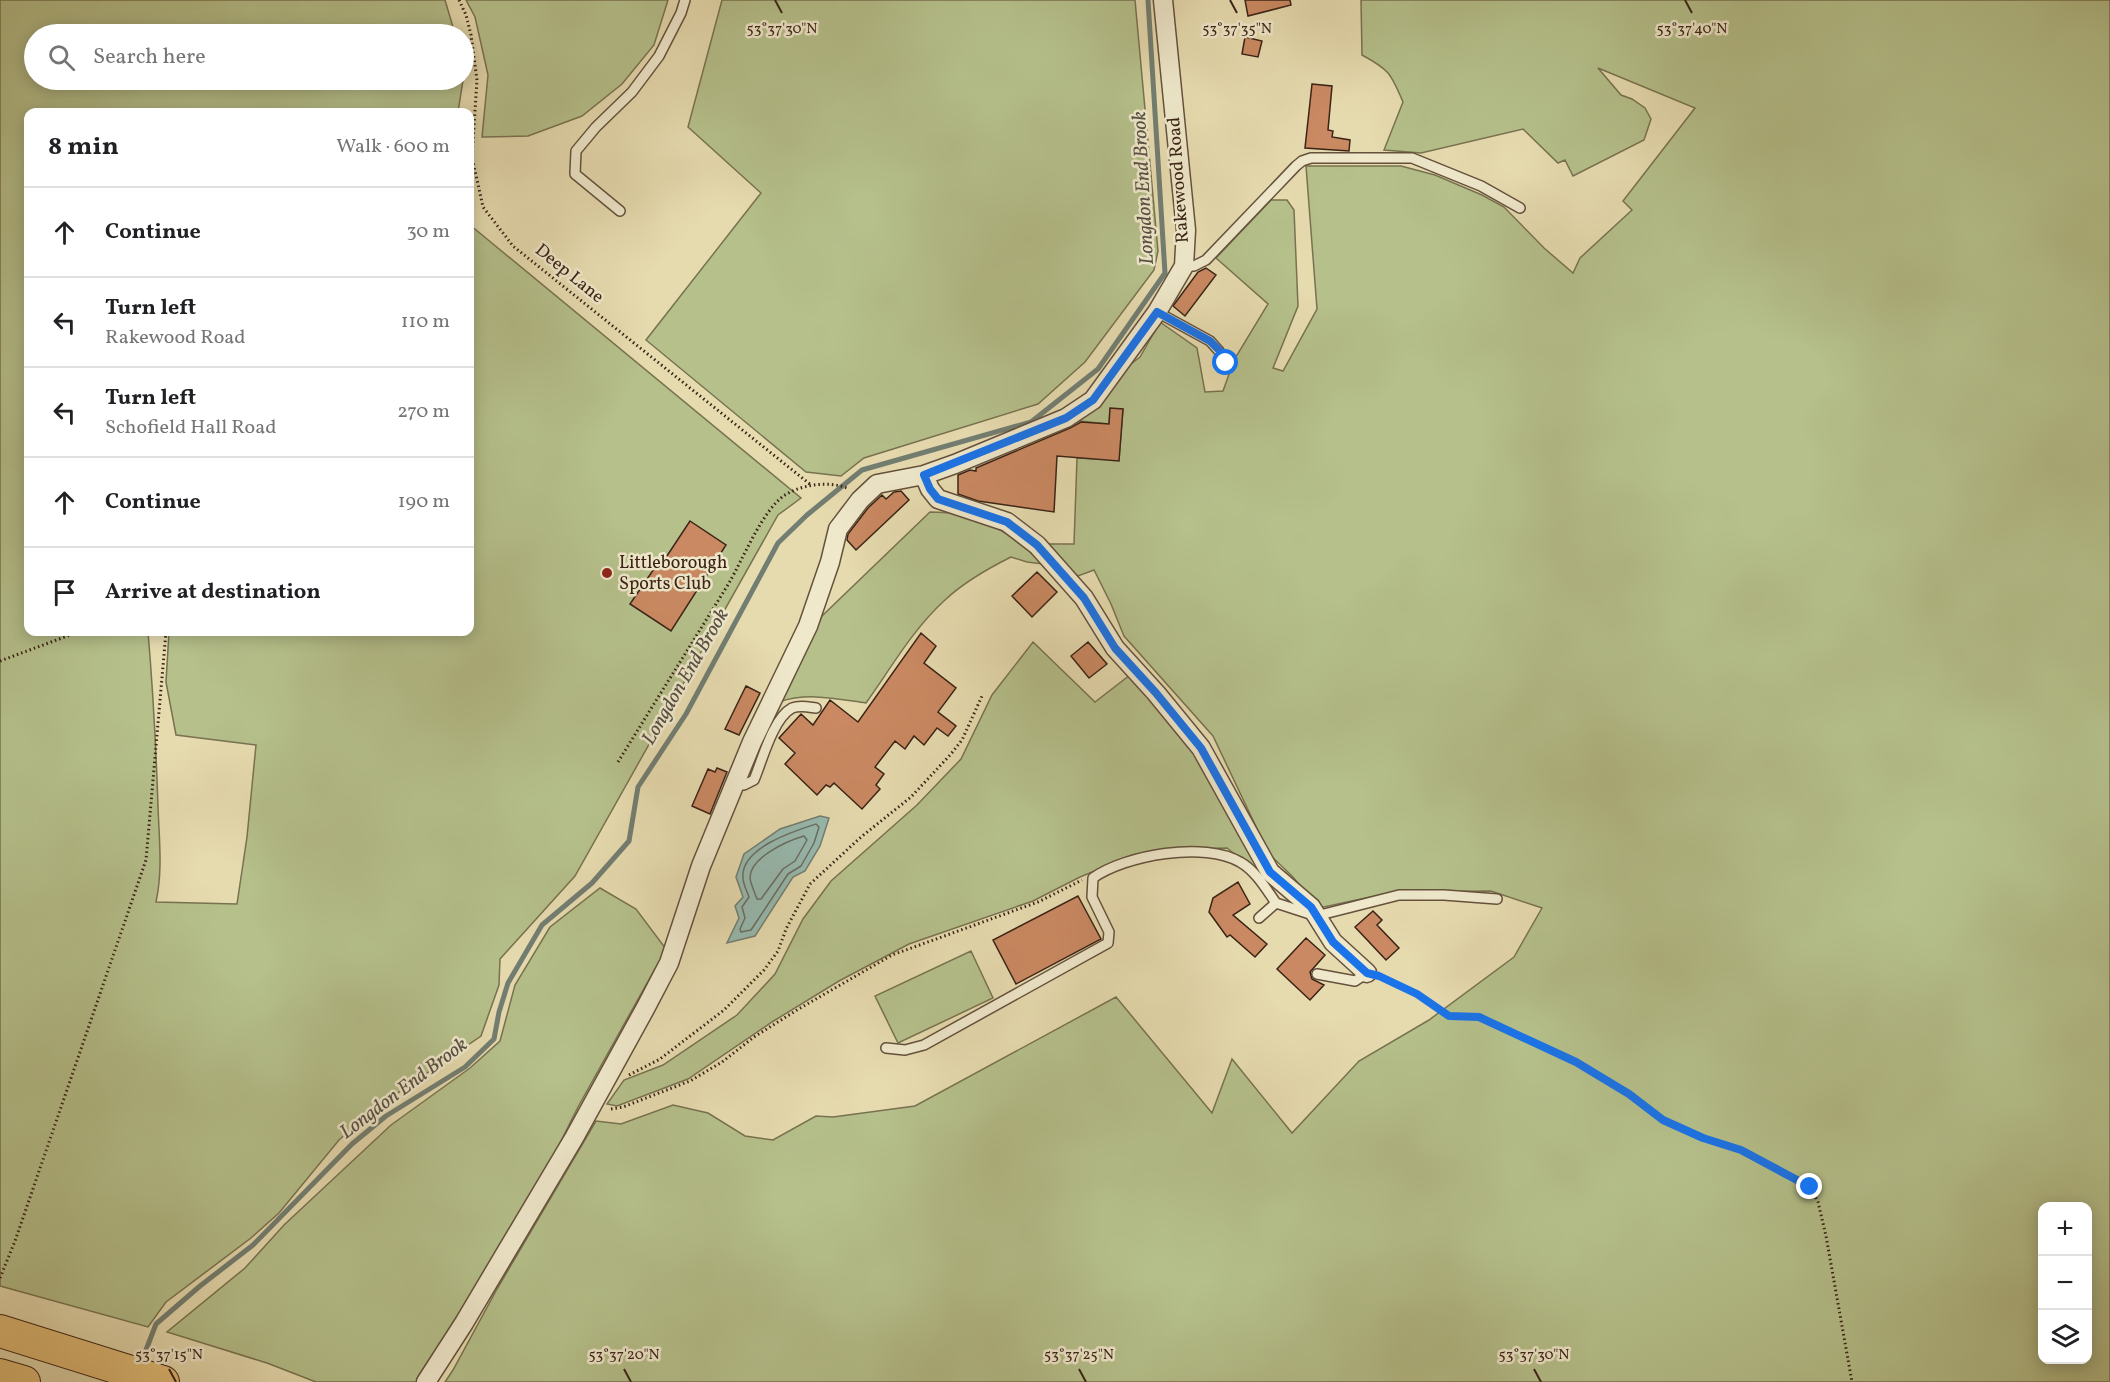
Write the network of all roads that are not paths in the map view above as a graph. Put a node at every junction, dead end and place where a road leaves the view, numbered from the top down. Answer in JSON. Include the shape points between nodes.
{"nodes":[{"id":1,"x":685,"y":0,"type":"edge"},
{"id":2,"x":1163,"y":0,"type":"edge"},
{"id":3,"x":1520,"y":208,"type":"dead end"},
{"id":4,"x":620,"y":211,"type":"dead end"},
{"id":5,"x":1184,"y":266,"type":"junction"},
{"id":6,"x":1157,"y":312,"type":"junction"},
{"id":7,"x":1226,"y":363,"type":"dead end"},
{"id":8,"x":924,"y":475,"type":"junction"},
{"id":9,"x":816,"y":708,"type":"dead end"},
{"id":10,"x":736,"y":785,"type":"junction"},
{"id":11,"x":1497,"y":899,"type":"dead end"},
{"id":12,"x":1276,"y":903,"type":"junction"},
{"id":13,"x":1316,"y":916,"type":"junction"},
{"id":14,"x":1259,"y":918,"type":"dead end"},
{"id":15,"x":1367,"y":973,"type":"joint"},
{"id":16,"x":1317,"y":974,"type":"dead end"},
{"id":17,"x":886,"y":1048,"type":"dead end"},
{"id":18,"x":0,"y":1331,"type":"edge"},
{"id":19,"x":0,"y":1375,"type":"edge"},
{"id":20,"x":24,"y":1382,"type":"edge"},
{"id":21,"x":163,"y":1382,"type":"edge"},
{"id":22,"x":426,"y":1382,"type":"edge"}],
"edges":[{"from":1,"to":4,"type":"lane","via":[[659,56],[632,92],[576,151],[575,174]]},
{"from":2,"to":5,"type":"street","name":"Rakewood Road","via":[[1186,230]]},
{"from":3,"to":5,"type":"lane","via":[[1481,186],[1412,158],[1311,158],[1296,166],[1206,260]]},
{"from":5,"to":6,"type":"street","name":"Rakewood Road"},
{"from":6,"to":7,"type":"lane","via":[[1210,341]]},
{"from":6,"to":8,"type":"street","name":"Rakewood Road","via":[[1093,400],[1066,418]]},
{"from":8,"to":10,"type":"street","name":"Rakewood Road","via":[[877,484],[838,529],[808,626],[752,742]]},
{"from":8,"to":13,"type":"street","via":[[938,499],[1007,522],[1037,545],[1084,598],[1115,648],[1201,748],[1270,872],[1311,907]]},
{"from":9,"to":10,"type":"lane","via":[[792,708],[783,716],[772,733],[754,780]]},
{"from":10,"to":22,"type":"street","name":"Rakewood Road","via":[[701,867],[669,963],[592,1108]]},
{"from":11,"to":13,"type":"lane","via":[[1399,895]]},
{"from":12,"to":13,"type":"lane"},
{"from":12,"to":14,"type":"lane"},
{"from":12,"to":17,"type":"lane","via":[[1256,874],[1238,860],[1215,854],[1185,852],[1139,857],[1104,870],[1093,878],[1092,897],[1109,932],[1108,943],[924,1045],[906,1050]]},
{"from":13,"to":15,"type":"street","via":[[1333,942]]},
{"from":15,"to":16,"type":"lane","via":[[1355,981]]},
{"from":18,"to":21,"type":"highway"},
{"from":19,"to":20,"type":"highway"}]}
